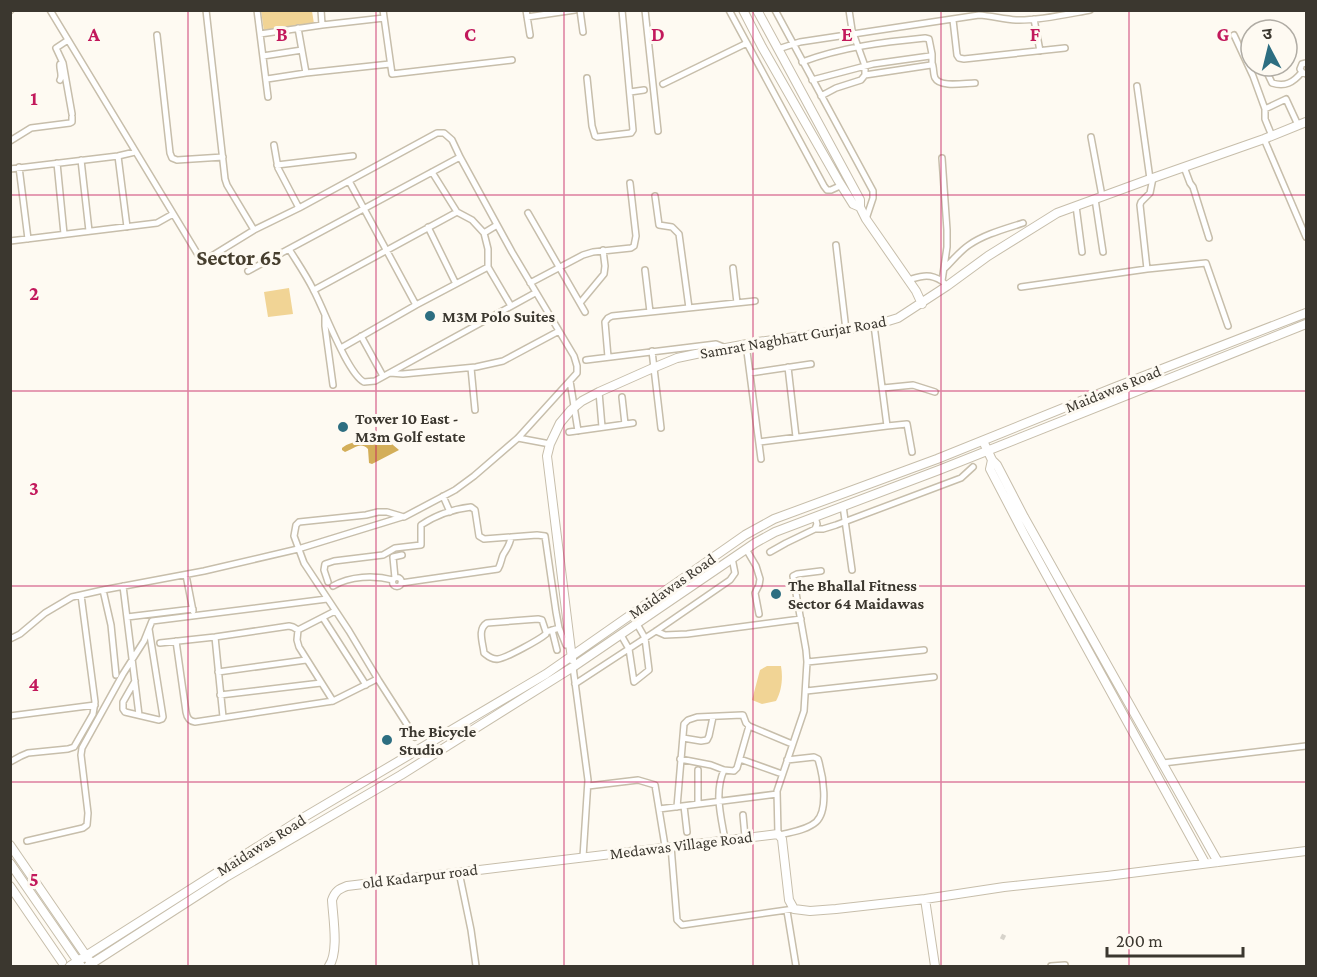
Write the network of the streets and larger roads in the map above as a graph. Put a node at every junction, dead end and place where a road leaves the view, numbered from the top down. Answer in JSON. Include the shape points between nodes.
{"nodes":[{"id":1,"x":50,"y":10,"type":"edge"},
{"id":2,"x":206,"y":10,"type":"edge"},
{"id":3,"x":257,"y":10,"type":"edge"},
{"id":4,"x":321,"y":10,"type":"edge"},
{"id":5,"x":383,"y":10,"type":"edge"},
{"id":6,"x":575,"y":10,"type":"edge"},
{"id":7,"x":580,"y":10,"type":"edge"},
{"id":8,"x":622,"y":10,"type":"edge"},
{"id":9,"x":645,"y":10,"type":"edge"},
{"id":10,"x":729,"y":10,"type":"edge"},
{"id":11,"x":743,"y":10,"type":"edge"},
{"id":12,"x":757,"y":10,"type":"edge"},
{"id":13,"x":775,"y":10,"type":"edge"},
{"id":14,"x":849,"y":10,"type":"edge"},
{"id":15,"x":1090,"y":10,"type":"edge"},
{"id":16,"x":526,"y":14,"type":"edge"},
{"id":17,"x":384,"y":18,"type":"junction"},
{"id":18,"x":1034,"y":19,"type":"junction"},
{"id":19,"x":953,"y":20,"type":"junction"},
{"id":20,"x":749,"y":21,"type":"junction"},
{"id":21,"x":322,"y":25,"type":"junction"},
{"id":22,"x":298,"y":28,"type":"junction"},
{"id":23,"x":583,"y":32,"type":"dead end"},
{"id":24,"x":260,"y":34,"type":"junction"},
{"id":25,"x":742,"y":34,"type":"junction"},
{"id":26,"x":1234,"y":34,"type":"dead end"},
{"id":27,"x":158,"y":35,"type":"dead end"},
{"id":28,"x":530,"y":35,"type":"dead end"},
{"id":29,"x":854,"y":35,"type":"junction"},
{"id":30,"x":69,"y":41,"type":"junction"},
{"id":31,"x":747,"y":43,"type":"junction"},
{"id":32,"x":793,"y":44,"type":"junction"},
{"id":33,"x":858,"y":46,"type":"junction"},
{"id":34,"x":1065,"y":48,"type":"dead end"},
{"id":35,"x":751,"y":49,"type":"junction"},
{"id":36,"x":778,"y":49,"type":"junction"},
{"id":37,"x":302,"y":50,"type":"junction"},
{"id":38,"x":764,"y":51,"type":"junction"},
{"id":39,"x":1040,"y":51,"type":"junction"},
{"id":40,"x":932,"y":54,"type":"junction"},
{"id":41,"x":263,"y":56,"type":"junction"},
{"id":42,"x":512,"y":60,"type":"dead end"},
{"id":43,"x":802,"y":62,"type":"junction"},
{"id":44,"x":63,"y":63,"type":"junction"},
{"id":45,"x":932,"y":63,"type":"junction"},
{"id":46,"x":1306,"y":63,"type":"edge"},
{"id":47,"x":390,"y":64,"type":"junction"},
{"id":48,"x":865,"y":66,"type":"junction"},
{"id":49,"x":306,"y":73,"type":"junction"},
{"id":50,"x":1304,"y":73,"type":"edge"},
{"id":51,"x":865,"y":75,"type":"junction"},
{"id":52,"x":587,"y":78,"type":"dead end"},
{"id":53,"x":267,"y":79,"type":"junction"},
{"id":54,"x":60,"y":80,"type":"dead end"},
{"id":55,"x":812,"y":80,"type":"junction"},
{"id":56,"x":1270,"y":80,"type":"joint"},
{"id":57,"x":975,"y":83,"type":"dead end"},
{"id":58,"x":663,"y":84,"type":"dead end"},
{"id":59,"x":1137,"y":86,"type":"dead end"},
{"id":60,"x":1257,"y":86,"type":"junction"},
{"id":61,"x":644,"y":90,"type":"dead end"},
{"id":62,"x":68,"y":91,"type":"junction"},
{"id":63,"x":630,"y":92,"type":"junction"},
{"id":64,"x":821,"y":96,"type":"junction"},
{"id":65,"x":268,"y":97,"type":"dead end"},
{"id":66,"x":66,"y":108,"type":"dead end"},
{"id":67,"x":1264,"y":109,"type":"junction"},
{"id":68,"x":1302,"y":123,"type":"edge"},
{"id":69,"x":658,"y":131,"type":"dead end"},
{"id":70,"x":1091,"y":137,"type":"dead end"},
{"id":71,"x":1268,"y":137,"type":"junction"},
{"id":72,"x":10,"y":141,"type":"edge"},
{"id":73,"x":274,"y":145,"type":"dead end"},
{"id":74,"x":135,"y":152,"type":"junction"},
{"id":75,"x":118,"y":156,"type":"junction"},
{"id":76,"x":353,"y":156,"type":"dead end"},
{"id":77,"x":223,"y":157,"type":"junction"},
{"id":78,"x":460,"y":157,"type":"junction"},
{"id":79,"x":942,"y":158,"type":"dead end"},
{"id":80,"x":81,"y":160,"type":"junction"},
{"id":81,"x":57,"y":163,"type":"junction"},
{"id":82,"x":277,"y":165,"type":"junction"},
{"id":83,"x":19,"y":167,"type":"junction"},
{"id":84,"x":1185,"y":167,"type":"junction"},
{"id":85,"x":10,"y":169,"type":"edge"},
{"id":86,"x":432,"y":172,"type":"junction"},
{"id":87,"x":1152,"y":178,"type":"junction"},
{"id":88,"x":349,"y":181,"type":"junction"},
{"id":89,"x":630,"y":183,"type":"dead end"},
{"id":90,"x":842,"y":185,"type":"junction"},
{"id":91,"x":656,"y":196,"type":"dead end"},
{"id":92,"x":1098,"y":197,"type":"junction"},
{"id":93,"x":1076,"y":206,"type":"junction"},
{"id":94,"x":860,"y":207,"type":"junction"},
{"id":95,"x":298,"y":208,"type":"junction"},
{"id":96,"x":365,"y":208,"type":"junction"},
{"id":97,"x":457,"y":212,"type":"junction"},
{"id":98,"x":528,"y":213,"type":"dead end"},
{"id":99,"x":173,"y":214,"type":"junction"},
{"id":100,"x":866,"y":219,"type":"junction"},
{"id":101,"x":1023,"y":224,"type":"dead end"},
{"id":102,"x":497,"y":225,"type":"junction"},
{"id":103,"x":127,"y":227,"type":"junction"},
{"id":104,"x":428,"y":227,"type":"junction"},
{"id":105,"x":254,"y":230,"type":"junction"},
{"id":106,"x":89,"y":231,"type":"junction"},
{"id":107,"x":484,"y":233,"type":"junction"},
{"id":108,"x":64,"y":234,"type":"junction"},
{"id":109,"x":1306,"y":237,"type":"edge"},
{"id":110,"x":1209,"y":238,"type":"dead end"},
{"id":111,"x":28,"y":239,"type":"junction"},
{"id":112,"x":10,"y":241,"type":"edge"},
{"id":113,"x":837,"y":245,"type":"dead end"},
{"id":114,"x":289,"y":249,"type":"junction"},
{"id":115,"x":386,"y":250,"type":"junction"},
{"id":116,"x":603,"y":250,"type":"junction"},
{"id":117,"x":1082,"y":252,"type":"dead end"},
{"id":118,"x":1103,"y":252,"type":"dead end"},
{"id":119,"x":488,"y":267,"type":"junction"},
{"id":120,"x":559,"y":267,"type":"junction"},
{"id":121,"x":733,"y":268,"type":"dead end"},
{"id":122,"x":944,"y":268,"type":"junction"},
{"id":123,"x":1148,"y":268,"type":"junction"},
{"id":124,"x":645,"y":270,"type":"dead end"},
{"id":125,"x":248,"y":271,"type":"dead end"},
{"id":126,"x":908,"y":279,"type":"junction"},
{"id":127,"x":530,"y":283,"type":"junction"},
{"id":128,"x":456,"y":284,"type":"junction"},
{"id":129,"x":945,"y":284,"type":"junction"},
{"id":130,"x":1021,"y":287,"type":"dead end"},
{"id":131,"x":314,"y":290,"type":"junction"},
{"id":132,"x":535,"y":293,"type":"junction"},
{"id":133,"x":755,"y":301,"type":"dead end"},
{"id":134,"x":580,"y":303,"type":"junction"},
{"id":135,"x":737,"y":303,"type":"junction"},
{"id":136,"x":921,"y":304,"type":"junction"},
{"id":137,"x":416,"y":305,"type":"junction"},
{"id":138,"x":511,"y":306,"type":"junction"},
{"id":139,"x":689,"y":308,"type":"junction"},
{"id":140,"x":585,"y":312,"type":"dead end"},
{"id":141,"x":650,"y":312,"type":"junction"},
{"id":142,"x":1306,"y":313,"type":"edge"},
{"id":143,"x":325,"y":314,"type":"junction"},
{"id":144,"x":874,"y":325,"type":"junction"},
{"id":145,"x":1228,"y":326,"type":"dead end"},
{"id":146,"x":1306,"y":326,"type":"edge"},
{"id":147,"x":846,"y":330,"type":"junction"},
{"id":148,"x":559,"y":331,"type":"junction"},
{"id":149,"x":362,"y":336,"type":"junction"},
{"id":150,"x":746,"y":344,"type":"junction"},
{"id":151,"x":341,"y":348,"type":"junction"},
{"id":152,"x":726,"y":348,"type":"junction"},
{"id":153,"x":652,"y":351,"type":"junction"},
{"id":154,"x":608,"y":357,"type":"junction"},
{"id":155,"x":586,"y":360,"type":"dead end"},
{"id":156,"x":811,"y":364,"type":"dead end"},
{"id":157,"x":788,"y":367,"type":"junction"},
{"id":158,"x":471,"y":368,"type":"junction"},
{"id":159,"x":653,"y":368,"type":"junction"},
{"id":160,"x":750,"y":372,"type":"junction"},
{"id":161,"x":390,"y":373,"type":"junction"},
{"id":162,"x":383,"y":376,"type":"junction"},
{"id":163,"x":570,"y":381,"type":"junction"},
{"id":164,"x":333,"y":385,"type":"dead end"},
{"id":165,"x":883,"y":388,"type":"junction"},
{"id":166,"x":599,"y":392,"type":"junction"},
{"id":167,"x":935,"y":392,"type":"dead end"},
{"id":168,"x":622,"y":397,"type":"dead end"},
{"id":169,"x":575,"y":407,"type":"junction"},
{"id":170,"x":476,"y":410,"type":"dead end"},
{"id":171,"x":633,"y":423,"type":"dead end"},
{"id":172,"x":625,"y":424,"type":"junction"},
{"id":173,"x":887,"y":426,"type":"junction"},
{"id":174,"x":602,"y":427,"type":"junction"},
{"id":175,"x":661,"y":428,"type":"dead end"},
{"id":176,"x":578,"y":430,"type":"junction"},
{"id":177,"x":569,"y":432,"type":"dead end"},
{"id":178,"x":796,"y":437,"type":"junction"},
{"id":179,"x":518,"y":438,"type":"junction"},
{"id":180,"x":983,"y":441,"type":"junction"},
{"id":181,"x":759,"y":442,"type":"junction"},
{"id":182,"x":550,"y":444,"type":"junction"},
{"id":183,"x":988,"y":451,"type":"junction"},
{"id":184,"x":912,"y":452,"type":"dead end"},
{"id":185,"x":761,"y":459,"type":"dead end"},
{"id":186,"x":992,"y":460,"type":"junction"},
{"id":187,"x":973,"y":467,"type":"dead end"},
{"id":188,"x":443,"y":496,"type":"junction"},
{"id":189,"x":434,"y":501,"type":"junction"},
{"id":190,"x":843,"y":506,"type":"junction"},
{"id":191,"x":450,"y":512,"type":"junction"},
{"id":192,"x":441,"y":515,"type":"junction"},
{"id":193,"x":404,"y":517,"type":"junction"},
{"id":194,"x":814,"y":517,"type":"junction"},
{"id":195,"x":845,"y":522,"type":"junction"},
{"id":196,"x":815,"y":530,"type":"junction"},
{"id":197,"x":511,"y":537,"type":"junction"},
{"id":198,"x":298,"y":549,"type":"junction"},
{"id":199,"x":746,"y":549,"type":"junction"},
{"id":200,"x":770,"y":552,"type":"dead end"},
{"id":201,"x":402,"y":555,"type":"dead end"},
{"id":202,"x":732,"y":558,"type":"junction"},
{"id":203,"x":852,"y":570,"type":"dead end"},
{"id":204,"x":821,"y":571,"type":"dead end"},
{"id":205,"x":186,"y":575,"type":"junction"},
{"id":206,"x":394,"y":579,"type":"junction"},
{"id":207,"x":330,"y":584,"type":"junction"},
{"id":208,"x":123,"y":586,"type":"junction"},
{"id":209,"x":319,"y":587,"type":"junction"},
{"id":210,"x":103,"y":590,"type":"junction"},
{"id":211,"x":81,"y":595,"type":"junction"},
{"id":212,"x":325,"y":596,"type":"junction"},
{"id":213,"x":335,"y":611,"type":"junction"},
{"id":214,"x":193,"y":612,"type":"junction"},
{"id":215,"x":759,"y":614,"type":"dead end"},
{"id":216,"x":127,"y":617,"type":"junction"},
{"id":217,"x":323,"y":618,"type":"junction"},
{"id":218,"x":801,"y":618,"type":"junction"},
{"id":219,"x":637,"y":624,"type":"junction"},
{"id":220,"x":149,"y":627,"type":"junction"},
{"id":221,"x":559,"y":628,"type":"junction"},
{"id":222,"x":298,"y":630,"type":"junction"},
{"id":223,"x":549,"y":631,"type":"junction"},
{"id":224,"x":657,"y":631,"type":"junction"},
{"id":225,"x":621,"y":635,"type":"junction"},
{"id":226,"x":214,"y":637,"type":"junction"},
{"id":227,"x":11,"y":638,"type":"edge"},
{"id":228,"x":645,"y":638,"type":"junction"},
{"id":229,"x":176,"y":641,"type":"junction"},
{"id":230,"x":160,"y":643,"type":"dead end"},
{"id":231,"x":566,"y":645,"type":"dead end"},
{"id":232,"x":629,"y":649,"type":"junction"},
{"id":233,"x":557,"y":650,"type":"dead end"},
{"id":234,"x":924,"y":650,"type":"dead end"},
{"id":235,"x":572,"y":657,"type":"junction"},
{"id":236,"x":306,"y":660,"type":"junction"},
{"id":237,"x":132,"y":661,"type":"junction"},
{"id":238,"x":807,"y":662,"type":"junction"},
{"id":239,"x":573,"y":668,"type":"junction"},
{"id":240,"x":218,"y":672,"type":"junction"},
{"id":241,"x":116,"y":675,"type":"dead end"},
{"id":242,"x":934,"y":677,"type":"dead end"},
{"id":243,"x":377,"y":678,"type":"junction"},
{"id":244,"x":135,"y":681,"type":"junction"},
{"id":245,"x":321,"y":683,"type":"junction"},
{"id":246,"x":575,"y":684,"type":"junction"},
{"id":247,"x":366,"y":685,"type":"junction"},
{"id":248,"x":806,"y":691,"type":"junction"},
{"id":249,"x":220,"y":695,"type":"junction"},
{"id":250,"x":333,"y":701,"type":"junction"},
{"id":251,"x":95,"y":705,"type":"junction"},
{"id":252,"x":10,"y":716,"type":"edge"},
{"id":253,"x":139,"y":716,"type":"junction"},
{"id":254,"x":223,"y":717,"type":"junction"},
{"id":255,"x":712,"y":717,"type":"junction"},
{"id":256,"x":749,"y":726,"type":"junction"},
{"id":257,"x":415,"y":737,"type":"dead end"},
{"id":258,"x":683,"y":738,"type":"junction"},
{"id":259,"x":792,"y":744,"type":"junction"},
{"id":260,"x":1306,"y":746,"type":"edge"},
{"id":261,"x":680,"y":759,"type":"junction"},
{"id":262,"x":740,"y":759,"type":"junction"},
{"id":263,"x":787,"y":760,"type":"junction"},
{"id":264,"x":10,"y":762,"type":"edge"},
{"id":265,"x":1162,"y":763,"type":"junction"},
{"id":266,"x":698,"y":770,"type":"dead end"},
{"id":267,"x":723,"y":770,"type":"junction"},
{"id":268,"x":782,"y":774,"type":"junction"},
{"id":269,"x":588,"y":786,"type":"junction"},
{"id":270,"x":777,"y":794,"type":"junction"},
{"id":271,"x":718,"y":802,"type":"junction"},
{"id":272,"x":698,"y":804,"type":"junction"},
{"id":273,"x":684,"y":806,"type":"junction"},
{"id":274,"x":676,"y":807,"type":"junction"},
{"id":275,"x":659,"y":809,"type":"junction"},
{"id":276,"x":743,"y":815,"type":"dead end"},
{"id":277,"x":687,"y":832,"type":"dead end"},
{"id":278,"x":779,"y":834,"type":"junction"},
{"id":279,"x":745,"y":837,"type":"junction"},
{"id":280,"x":725,"y":840,"type":"junction"},
{"id":281,"x":27,"y":841,"type":"dead end"},
{"id":282,"x":10,"y":845,"type":"edge"},
{"id":283,"x":668,"y":846,"type":"junction"},
{"id":284,"x":1306,"y":850,"type":"edge"},
{"id":285,"x":583,"y":857,"type":"junction"},
{"id":286,"x":10,"y":862,"type":"edge"},
{"id":287,"x":1218,"y":862,"type":"junction"},
{"id":288,"x":1205,"y":863,"type":"junction"},
{"id":289,"x":459,"y":872,"type":"junction"},
{"id":290,"x":10,"y":886,"type":"edge"},
{"id":291,"x":925,"y":899,"type":"junction"},
{"id":292,"x":790,"y":910,"type":"junction"},
{"id":293,"x":65,"y":942,"type":"junction"},
{"id":294,"x":86,"y":956,"type":"junction"},
{"id":295,"x":79,"y":964,"type":"edge"},
{"id":296,"x":64,"y":965,"type":"edge"},
{"id":297,"x":1065,"y":965,"type":"dead end"},
{"id":298,"x":91,"y":966,"type":"edge"},
{"id":299,"x":329,"y":966,"type":"edge"},
{"id":300,"x":476,"y":966,"type":"edge"},
{"id":301,"x":796,"y":966,"type":"edge"},
{"id":302,"x":934,"y":966,"type":"edge"},
{"id":303,"x":1051,"y":966,"type":"edge"}],
"edges":[{"from":1,"to":30,"type":"street"},
{"from":2,"to":77,"type":"street"},
{"from":3,"to":24,"type":"street"},
{"from":4,"to":21,"type":"street"},
{"from":5,"to":17,"type":"street"},
{"from":6,"to":16,"type":"street"},
{"from":7,"to":23,"type":"street"},
{"from":8,"to":63,"type":"street"},
{"from":9,"to":69,"type":"street"},
{"from":10,"to":25,"type":"street"},
{"from":11,"to":20,"type":"street"},
{"from":12,"to":36,"type":"street"},
{"from":13,"to":32,"type":"street"},
{"from":14,"to":29,"type":"street"},
{"from":15,"to":18,"type":"street"},
{"from":16,"to":28,"type":"street"},
{"from":17,"to":21,"type":"street"},
{"from":17,"to":47,"type":"street"},
{"from":18,"to":19,"type":"street","via":[[979,15]]},
{"from":18,"to":39,"type":"street"},
{"from":19,"to":29,"type":"street"},
{"from":19,"to":39,"type":"street","via":[[958,58]]},
{"from":20,"to":25,"type":"street"},
{"from":20,"to":38,"type":"street"},
{"from":21,"to":22,"type":"street"},
{"from":22,"to":24,"type":"street"},
{"from":22,"to":37,"type":"street"},
{"from":24,"to":41,"type":"street"},
{"from":25,"to":31,"type":"street"},
{"from":26,"to":60,"type":"street"},
{"from":27,"to":77,"type":"street","via":[[172,158]]},
{"from":29,"to":32,"type":"street"},
{"from":29,"to":33,"type":"street"},
{"from":30,"to":44,"type":"street","via":[[57,49]]},
{"from":30,"to":74,"type":"street"},
{"from":31,"to":35,"type":"street"},
{"from":31,"to":58,"type":"street"},
{"from":32,"to":36,"type":"street"},
{"from":32,"to":43,"type":"street"},
{"from":33,"to":40,"type":"street","via":[[925,38],[929,39]]},
{"from":33,"to":43,"type":"street"},
{"from":33,"to":48,"type":"street"},
{"from":34,"to":39,"type":"street"},
{"from":35,"to":38,"type":"street"},
{"from":35,"to":90,"type":"street","via":[[824,186],[831,190]]},
{"from":36,"to":94,"type":"street","via":[[860,200]]},
{"from":37,"to":41,"type":"street"},
{"from":37,"to":49,"type":"street"},
{"from":38,"to":90,"type":"street"},
{"from":40,"to":45,"type":"street"},
{"from":40,"to":48,"type":"street"},
{"from":41,"to":53,"type":"street"},
{"from":42,"to":47,"type":"street","via":[[396,75],[392,74]]},
{"from":43,"to":55,"type":"street"},
{"from":44,"to":54,"type":"street"},
{"from":44,"to":62,"type":"street"},
{"from":45,"to":51,"type":"street"},
{"from":45,"to":57,"type":"street","via":[[935,79],[940,83]]},
{"from":46,"to":50,"type":"street","via":[[1300,69]]},
{"from":47,"to":49,"type":"street"},
{"from":48,"to":51,"type":"street"},
{"from":48,"to":55,"type":"street"},
{"from":49,"to":53,"type":"street"},
{"from":50,"to":56,"type":"street","via":[[1288,83],[1275,84]]},
{"from":51,"to":64,"type":"street"},
{"from":52,"to":63,"type":"street","via":[[592,129],[597,137],[632,133]]},
{"from":53,"to":65,"type":"street"},
{"from":55,"to":64,"type":"street"},
{"from":56,"to":60,"type":"street"},
{"from":59,"to":87,"type":"street"},
{"from":60,"to":67,"type":"street"},
{"from":61,"to":63,"type":"street"},
{"from":62,"to":66,"type":"street"},
{"from":62,"to":72,"type":"street","via":[[72,122],[32,128]]},
{"from":64,"to":100,"type":"street","via":[[873,191]]},
{"from":67,"to":68,"type":"street","via":[[1286,99]]},
{"from":67,"to":71,"type":"street"},
{"from":68,"to":71,"type":"street","name":"Samrat Nagbhatt Gurjar Road"},
{"from":70,"to":92,"type":"street"},
{"from":71,"to":84,"type":"street","name":"Samrat Nagbhatt Gurjar Road"},
{"from":71,"to":109,"type":"street"},
{"from":73,"to":82,"type":"street"},
{"from":74,"to":75,"type":"street"},
{"from":74,"to":99,"type":"street"},
{"from":75,"to":80,"type":"street"},
{"from":75,"to":103,"type":"street"},
{"from":76,"to":82,"type":"street"},
{"from":77,"to":105,"type":"street","via":[[227,185]]},
{"from":78,"to":86,"type":"street"},
{"from":78,"to":88,"type":"street","via":[[450,137],[437,133]]},
{"from":78,"to":102,"type":"street"},
{"from":79,"to":122,"type":"street","via":[[947,230]]},
{"from":80,"to":81,"type":"street"},
{"from":80,"to":106,"type":"street"},
{"from":81,"to":83,"type":"street"},
{"from":81,"to":108,"type":"street"},
{"from":82,"to":95,"type":"street"},
{"from":83,"to":85,"type":"street"},
{"from":83,"to":111,"type":"street"},
{"from":84,"to":87,"type":"street","name":"Samrat Nagbhatt Gurjar Road"},
{"from":84,"to":110,"type":"street"},
{"from":86,"to":96,"type":"street"},
{"from":86,"to":97,"type":"street"},
{"from":87,"to":92,"type":"street","name":"Samrat Nagbhatt Gurjar Road"},
{"from":87,"to":123,"type":"street","via":[[1150,193],[1140,205]]},
{"from":88,"to":95,"type":"street"},
{"from":88,"to":96,"type":"street"},
{"from":89,"to":116,"type":"street","via":[[635,244],[631,248]]},
{"from":90,"to":94,"type":"street"},
{"from":91,"to":139,"type":"street","via":[[659,225],[672,227],[680,234]]},
{"from":92,"to":93,"type":"street","name":"Samrat Nagbhatt Gurjar Road"},
{"from":92,"to":118,"type":"street"},
{"from":93,"to":117,"type":"street"},
{"from":93,"to":129,"type":"street","name":"Samrat Nagbhatt Gurjar Road","via":[[1057,213]]},
{"from":94,"to":100,"type":"street"},
{"from":95,"to":105,"type":"street"},
{"from":96,"to":114,"type":"street"},
{"from":96,"to":115,"type":"street"},
{"from":97,"to":104,"type":"street"},
{"from":97,"to":107,"type":"street"},
{"from":98,"to":120,"type":"street"},
{"from":99,"to":103,"type":"street","via":[[157,223]]},
{"from":99,"to":105,"type":"street","via":[[203,260]]},
{"from":100,"to":126,"type":"street"},
{"from":101,"to":122,"type":"street","via":[[971,244]]},
{"from":102,"to":107,"type":"street"},
{"from":102,"to":127,"type":"street"},
{"from":103,"to":106,"type":"street"},
{"from":104,"to":115,"type":"street"},
{"from":104,"to":128,"type":"street"},
{"from":106,"to":108,"type":"street"},
{"from":107,"to":119,"type":"street"},
{"from":108,"to":111,"type":"street"},
{"from":111,"to":112,"type":"street"},
{"from":113,"to":147,"type":"street"},
{"from":114,"to":125,"type":"street"},
{"from":114,"to":131,"type":"street"},
{"from":115,"to":131,"type":"street"},
{"from":115,"to":137,"type":"street"},
{"from":116,"to":120,"type":"street"},
{"from":116,"to":134,"type":"street","via":[[604,274]]},
{"from":119,"to":128,"type":"street"},
{"from":119,"to":138,"type":"street"},
{"from":120,"to":127,"type":"street"},
{"from":120,"to":134,"type":"street"},
{"from":121,"to":135,"type":"street"},
{"from":122,"to":129,"type":"street"},
{"from":123,"to":130,"type":"street"},
{"from":123,"to":145,"type":"street","via":[[1206,263]]},
{"from":124,"to":141,"type":"street"},
{"from":126,"to":129,"type":"street","via":[[928,275]]},
{"from":126,"to":136,"type":"street"},
{"from":127,"to":132,"type":"street"},
{"from":128,"to":137,"type":"street"},
{"from":129,"to":136,"type":"street","name":"Samrat Nagbhatt Gurjar Road"},
{"from":131,"to":143,"type":"street"},
{"from":132,"to":138,"type":"street"},
{"from":132,"to":148,"type":"street"},
{"from":133,"to":135,"type":"street"},
{"from":134,"to":140,"type":"street"},
{"from":135,"to":139,"type":"street"},
{"from":136,"to":144,"type":"street","name":"Samrat Nagbhatt Gurjar Road","via":[[898,318]]},
{"from":137,"to":149,"type":"street"},
{"from":138,"to":161,"type":"street"},
{"from":139,"to":141,"type":"street"},
{"from":141,"to":154,"type":"street","via":[[606,320]]},
{"from":142,"to":180,"type":"street","name":"Maidawas Road"},
{"from":143,"to":151,"type":"street"},
{"from":143,"to":164,"type":"street"},
{"from":144,"to":147,"type":"street","name":"Samrat Nagbhatt Gurjar Road"},
{"from":144,"to":165,"type":"street"},
{"from":146,"to":183,"type":"street","name":"Maidawas Road"},
{"from":147,"to":150,"type":"street","name":"Samrat Nagbhatt Gurjar Road"},
{"from":148,"to":158,"type":"street","via":[[503,361]]},
{"from":148,"to":163,"type":"street","via":[[577,366]]},
{"from":149,"to":151,"type":"street"},
{"from":149,"to":162,"type":"street"},
{"from":150,"to":152,"type":"street","name":"Samrat Nagbhatt Gurjar Road"},
{"from":150,"to":160,"type":"street"},
{"from":151,"to":162,"type":"street","via":[[359,380],[369,382]]},
{"from":152,"to":153,"type":"street","via":[[716,344]]},
{"from":152,"to":159,"type":"street","name":"Samrat Nagbhatt Gurjar Road","via":[[677,358]]},
{"from":153,"to":154,"type":"street"},
{"from":153,"to":159,"type":"street"},
{"from":154,"to":155,"type":"street"},
{"from":156,"to":157,"type":"street"},
{"from":157,"to":160,"type":"street"},
{"from":157,"to":178,"type":"street"},
{"from":158,"to":161,"type":"street"},
{"from":158,"to":170,"type":"street"},
{"from":159,"to":166,"type":"street","name":"Samrat Nagbhatt Gurjar Road"},
{"from":159,"to":175,"type":"street"},
{"from":160,"to":181,"type":"street"},
{"from":161,"to":162,"type":"street"},
{"from":163,"to":169,"type":"street"},
{"from":163,"to":179,"type":"street"},
{"from":165,"to":167,"type":"street","via":[[913,385]]},
{"from":165,"to":173,"type":"street"},
{"from":166,"to":169,"type":"street","name":"Samrat Nagbhatt Gurjar Road"},
{"from":166,"to":174,"type":"street"},
{"from":168,"to":172,"type":"street"},
{"from":169,"to":176,"type":"street"},
{"from":169,"to":182,"type":"street","name":"Samrat Nagbhatt Gurjar Road","via":[[564,417]]},
{"from":171,"to":172,"type":"street"},
{"from":172,"to":174,"type":"street"},
{"from":173,"to":178,"type":"street"},
{"from":173,"to":184,"type":"street","via":[[907,424]]},
{"from":174,"to":176,"type":"street"},
{"from":176,"to":177,"type":"street"},
{"from":178,"to":181,"type":"street"},
{"from":179,"to":182,"type":"street"},
{"from":179,"to":188,"type":"street","via":[[474,476]]},
{"from":180,"to":183,"type":"street"},
{"from":180,"to":235,"type":"street","name":"Maidawas Road","via":[[758,527]]},
{"from":181,"to":185,"type":"street"},
{"from":182,"to":235,"type":"street","name":"Samrat Nagbhatt Gurjar Road","via":[[547,456]]},
{"from":183,"to":186,"type":"street"},
{"from":183,"to":190,"type":"street","name":"Maidawas Road"},
{"from":186,"to":265,"type":"street"},
{"from":186,"to":288,"type":"street","via":[[990,469],[1025,536]]},
{"from":187,"to":195,"type":"street","via":[[961,478]]},
{"from":188,"to":189,"type":"street"},
{"from":188,"to":191,"type":"street"},
{"from":189,"to":192,"type":"street"},
{"from":189,"to":193,"type":"street"},
{"from":190,"to":194,"type":"street","name":"Maidawas Road"},
{"from":190,"to":195,"type":"street"},
{"from":191,"to":192,"type":"street"},
{"from":191,"to":197,"type":"street","via":[[474,508],[481,538]]},
{"from":192,"to":207,"type":"street","via":[[422,525],[421,545],[325,564]]},
{"from":193,"to":198,"type":"street"},
{"from":193,"to":198,"type":"street","via":[[378,512],[300,522],[294,536]]},
{"from":194,"to":196,"type":"street"},
{"from":194,"to":199,"type":"street","name":"Maidawas Road","via":[[775,532]]},
{"from":195,"to":196,"type":"street"},
{"from":195,"to":203,"type":"street"},
{"from":196,"to":200,"type":"street"},
{"from":197,"to":206,"type":"street","via":[[498,569],[401,583]]},
{"from":197,"to":221,"type":"street","via":[[546,538]]},
{"from":198,"to":205,"type":"street"},
{"from":198,"to":209,"type":"street"},
{"from":199,"to":202,"type":"street","name":"Maidawas Road"},
{"from":199,"to":215,"type":"street","via":[[760,579],[755,593]]},
{"from":201,"to":206,"type":"street","via":[[393,557]]},
{"from":202,"to":219,"type":"street","name":"Maidawas Road"},
{"from":202,"to":224,"type":"street","via":[[733,577]]},
{"from":204,"to":218,"type":"street","via":[[793,576]]},
{"from":205,"to":208,"type":"street"},
{"from":205,"to":214,"type":"street"},
{"from":206,"to":207,"type":"street","via":[[370,577]]},
{"from":207,"to":209,"type":"street"},
{"from":207,"to":212,"type":"street"},
{"from":208,"to":210,"type":"street"},
{"from":208,"to":216,"type":"street"},
{"from":209,"to":212,"type":"street"},
{"from":210,"to":211,"type":"street"},
{"from":210,"to":241,"type":"street"},
{"from":211,"to":227,"type":"street","via":[[52,607]]},
{"from":211,"to":251,"type":"street"},
{"from":212,"to":213,"type":"street"},
{"from":212,"to":214,"type":"street"},
{"from":213,"to":217,"type":"street"},
{"from":213,"to":243,"type":"street"},
{"from":214,"to":216,"type":"street"},
{"from":214,"to":220,"type":"street","via":[[155,620]]},
{"from":216,"to":237,"type":"street"},
{"from":217,"to":222,"type":"street"},
{"from":217,"to":247,"type":"street"},
{"from":218,"to":224,"type":"street","via":[[687,634],[665,635]]},
{"from":218,"to":238,"type":"street"},
{"from":219,"to":225,"type":"street","name":"Maidawas Road"},
{"from":219,"to":228,"type":"street"},
{"from":220,"to":237,"type":"street"},
{"from":220,"to":253,"type":"street","via":[[163,717],[159,720]]},
{"from":221,"to":223,"type":"street"},
{"from":221,"to":231,"type":"street"},
{"from":222,"to":226,"type":"street","via":[[289,626]]},
{"from":222,"to":236,"type":"street","via":[[297,640]]},
{"from":223,"to":223,"type":"street","via":[[500,659],[484,653],[481,629],[487,622],[540,619]]},
{"from":223,"to":233,"type":"street"},
{"from":224,"to":228,"type":"street"},
{"from":225,"to":232,"type":"street"},
{"from":225,"to":239,"type":"street","name":"Maidawas Road"},
{"from":226,"to":229,"type":"street"},
{"from":226,"to":240,"type":"street"},
{"from":228,"to":232,"type":"street"},
{"from":228,"to":232,"type":"street","via":[[650,670],[634,682]]},
{"from":229,"to":230,"type":"street"},
{"from":229,"to":254,"type":"street","via":[[187,718],[195,722]]},
{"from":232,"to":246,"type":"street"},
{"from":234,"to":238,"type":"street"},
{"from":235,"to":239,"type":"street","name":"Samrat Nagbhatt Gurjar Road"},
{"from":235,"to":294,"type":"street","name":"Maidawas Road","via":[[306,816]]},
{"from":236,"to":240,"type":"street"},
{"from":236,"to":245,"type":"street"},
{"from":237,"to":244,"type":"street"},
{"from":237,"to":281,"type":"street","via":[[82,748],[87,825]]},
{"from":238,"to":248,"type":"street"},
{"from":239,"to":246,"type":"street"},
{"from":239,"to":298,"type":"street","name":"Maidawas Road","via":[[226,877]]},
{"from":240,"to":249,"type":"street"},
{"from":242,"to":248,"type":"street"},
{"from":243,"to":247,"type":"street"},
{"from":243,"to":257,"type":"street"},
{"from":244,"to":253,"type":"street"},
{"from":244,"to":253,"type":"street","via":[[122,707],[125,712]]},
{"from":245,"to":249,"type":"street"},
{"from":245,"to":250,"type":"street"},
{"from":246,"to":269,"type":"street"},
{"from":247,"to":250,"type":"street"},
{"from":248,"to":259,"type":"street","via":[[804,711]]},
{"from":249,"to":254,"type":"street"},
{"from":250,"to":254,"type":"street"},
{"from":251,"to":252,"type":"street"},
{"from":251,"to":264,"type":"street","via":[[74,747],[28,753]]},
{"from":255,"to":256,"type":"street","via":[[743,715]]},
{"from":255,"to":258,"type":"street","via":[[685,722]]},
{"from":255,"to":258,"type":"street","via":[[707,740]]},
{"from":256,"to":259,"type":"street"},
{"from":256,"to":262,"type":"street"},
{"from":258,"to":261,"type":"street"},
{"from":259,"to":263,"type":"street"},
{"from":260,"to":265,"type":"street"},
{"from":261,"to":267,"type":"street"},
{"from":261,"to":274,"type":"street"},
{"from":262,"to":267,"type":"street","via":[[734,771]]},
{"from":262,"to":268,"type":"street"},
{"from":263,"to":268,"type":"street"},
{"from":263,"to":278,"type":"street","via":[[818,759],[825,802],[813,825]]},
{"from":265,"to":287,"type":"street"},
{"from":266,"to":272,"type":"street"},
{"from":267,"to":271,"type":"street"},
{"from":268,"to":270,"type":"street"},
{"from":269,"to":275,"type":"street","via":[[638,780],[649,783],[655,785]]},
{"from":269,"to":285,"type":"street"},
{"from":270,"to":271,"type":"street"},
{"from":270,"to":278,"type":"street"},
{"from":271,"to":272,"type":"street"},
{"from":271,"to":280,"type":"street"},
{"from":272,"to":273,"type":"street"},
{"from":273,"to":274,"type":"street"},
{"from":273,"to":277,"type":"street"},
{"from":274,"to":275,"type":"street"},
{"from":275,"to":283,"type":"street"},
{"from":276,"to":279,"type":"street"},
{"from":278,"to":279,"type":"street","name":"Medawas Village Road"},
{"from":278,"to":292,"type":"street"},
{"from":279,"to":280,"type":"street","name":"Medawas Village Road"},
{"from":280,"to":283,"type":"street","name":"Medawas Village Road"},
{"from":282,"to":294,"type":"street"},
{"from":283,"to":285,"type":"street","name":"Medawas Village Road"},
{"from":283,"to":292,"type":"street","via":[[677,920],[682,925]]},
{"from":284,"to":287,"type":"street"},
{"from":285,"to":289,"type":"street","name":"old Kadarpur road"},
{"from":286,"to":293,"type":"street"},
{"from":287,"to":288,"type":"street"},
{"from":288,"to":291,"type":"street"},
{"from":289,"to":299,"type":"street","name":"old Kadarpur road","via":[[339,888],[332,900],[334,951]]},
{"from":289,"to":300,"type":"street"},
{"from":290,"to":296,"type":"street"},
{"from":291,"to":292,"type":"street"},
{"from":291,"to":302,"type":"street"},
{"from":292,"to":301,"type":"street"},
{"from":293,"to":295,"type":"street"},
{"from":293,"to":296,"type":"street"},
{"from":294,"to":295,"type":"street","name":"Maidawas Road"},
{"from":294,"to":298,"type":"street"},
{"from":295,"to":296,"type":"street","name":"Maidawas Road"},
{"from":297,"to":303,"type":"street"}]}
